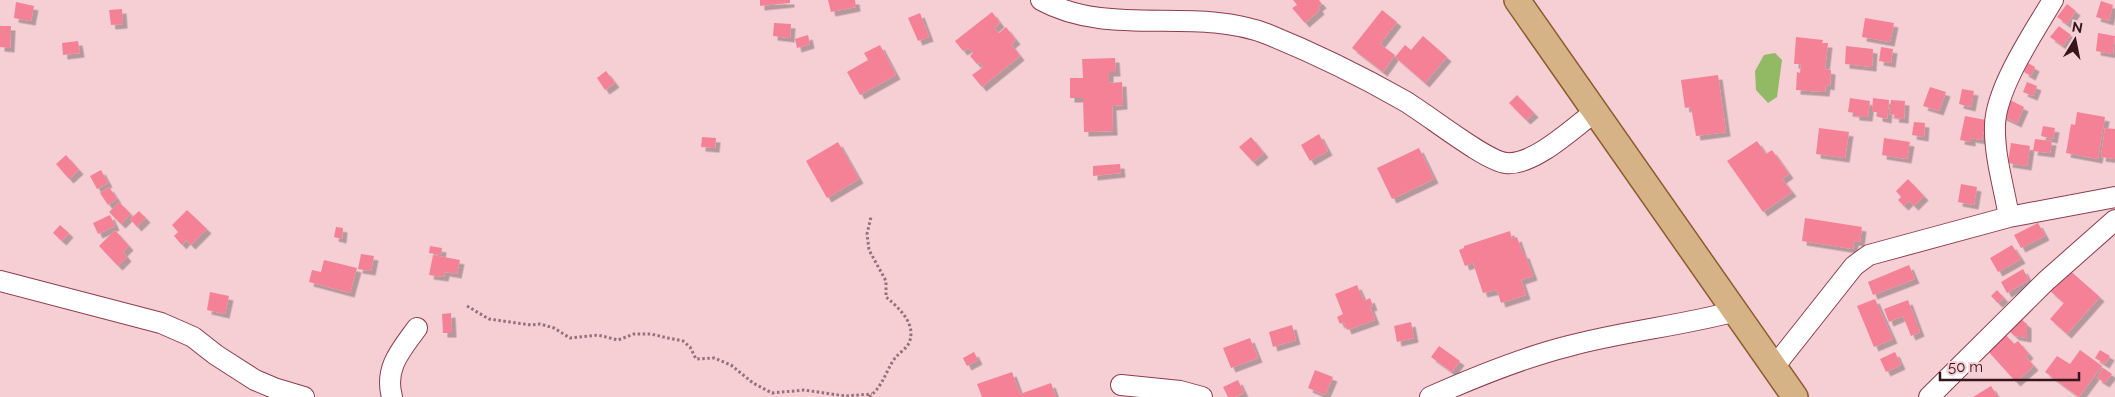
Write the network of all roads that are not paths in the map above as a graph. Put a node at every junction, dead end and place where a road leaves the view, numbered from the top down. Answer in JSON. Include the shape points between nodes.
{"nodes":[{"id":1,"x":1041,"y":0,"type":"edge"},
{"id":2,"x":1517,"y":0,"type":"edge"},
{"id":3,"x":2053,"y":0,"type":"edge"},
{"id":4,"x":1596,"y":111,"type":"junction"},
{"id":5,"x":2115,"y":197,"type":"edge"},
{"id":6,"x":2010,"y":217,"type":"junction"},
{"id":7,"x":2115,"y":220,"type":"edge"},
{"id":8,"x":0,"y":282,"type":"edge"},
{"id":9,"x":1736,"y":311,"type":"junction"},
{"id":10,"x":417,"y":328,"type":"dead end"},
{"id":11,"x":1774,"y":367,"type":"junction"},
{"id":12,"x":1121,"y":385,"type":"dead end"},
{"id":13,"x":304,"y":397,"type":"edge"},
{"id":14,"x":392,"y":397,"type":"edge"},
{"id":15,"x":1202,"y":397,"type":"edge"},
{"id":16,"x":1430,"y":397,"type":"edge"},
{"id":17,"x":1795,"y":397,"type":"edge"},
{"id":18,"x":1929,"y":397,"type":"edge"}],
"edges":[{"from":1,"to":4,"type":"street","via":[[1080,16],[1229,24],[1266,34],[1360,76],[1500,162],[1518,162],[1544,150]]},
{"from":2,"to":4,"type":"main road"},
{"from":3,"to":6,"type":"street","via":[[2026,45],[1997,109],[1995,144]]},
{"from":4,"to":9,"type":"main road"},
{"from":5,"to":6,"type":"street"},
{"from":6,"to":11,"type":"street","via":[[1863,258]]},
{"from":7,"to":18,"type":"street","via":[[2046,281]]},
{"from":8,"to":13,"type":"street","via":[[161,322],[193,337],[254,380]]},
{"from":9,"to":11,"type":"main road"},
{"from":9,"to":16,"type":"street","via":[[1570,346],[1528,358]]},
{"from":10,"to":14,"type":"street","via":[[394,360],[389,384]]},
{"from":11,"to":17,"type":"main road"},
{"from":12,"to":15,"type":"street","via":[[1180,391]]}]}
